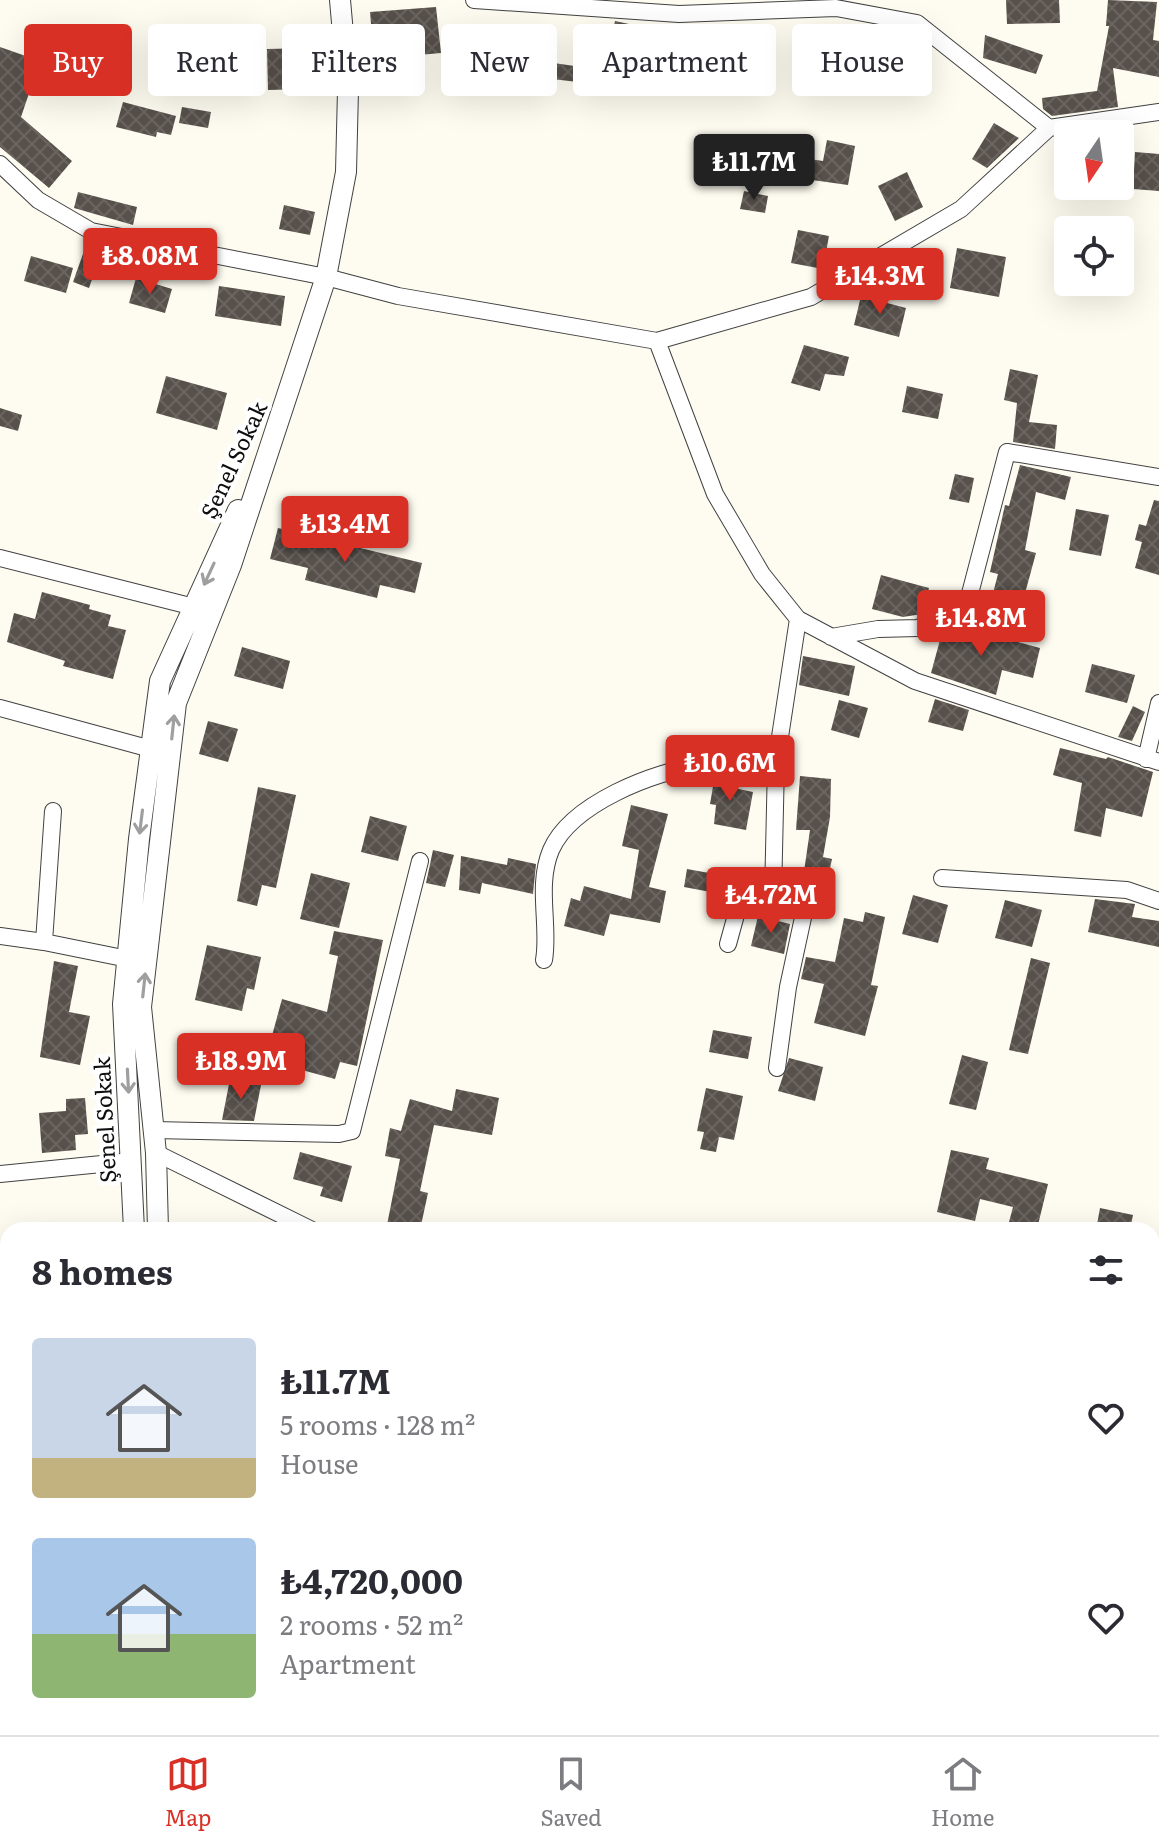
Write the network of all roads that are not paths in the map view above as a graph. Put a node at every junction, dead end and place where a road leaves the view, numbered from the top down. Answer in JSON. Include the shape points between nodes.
{"nodes":[{"id":1,"x":340,"y":0,"type":"edge"},
{"id":2,"x":474,"y":0,"type":"edge"},
{"id":3,"x":681,"y":7,"type":"edge"},
{"id":4,"x":1159,"y":112,"type":"edge"},
{"id":5,"x":1049,"y":128,"type":"junction"},
{"id":6,"x":0,"y":164,"type":"edge"},
{"id":7,"x":326,"y":277,"type":"junction"},
{"id":8,"x":657,"y":341,"type":"junction"},
{"id":9,"x":288,"y":401,"type":"junction"},
{"id":10,"x":1159,"y":477,"type":"edge"},
{"id":11,"x":0,"y":558,"type":"edge"},
{"id":12,"x":194,"y":607,"type":"junction"},
{"id":13,"x":798,"y":619,"type":"junction"},
{"id":14,"x":831,"y":637,"type":"junction"},
{"id":15,"x":1159,"y":703,"type":"edge"},
{"id":16,"x":0,"y":708,"type":"edge"},
{"id":17,"x":151,"y":749,"type":"junction"},
{"id":18,"x":1152,"y":760,"type":"edge"},
{"id":19,"x":776,"y":763,"type":"junction"},
{"id":20,"x":53,"y":811,"type":"dead end"},
{"id":21,"x":420,"y":861,"type":"dead end"},
{"id":22,"x":942,"y":878,"type":"dead end"},
{"id":23,"x":773,"y":896,"type":"junction"},
{"id":24,"x":1159,"y":901,"type":"edge"},
{"id":25,"x":0,"y":936,"type":"edge"},
{"id":26,"x":44,"y":942,"type":"junction"},
{"id":27,"x":728,"y":944,"type":"dead end"},
{"id":28,"x":128,"y":959,"type":"junction"},
{"id":29,"x":544,"y":960,"type":"dead end"},
{"id":30,"x":777,"y":1068,"type":"dead end"},
{"id":31,"x":154,"y":1130,"type":"junction"},
{"id":32,"x":156,"y":1153,"type":"junction"},
{"id":33,"x":132,"y":1161,"type":"junction"},
{"id":34,"x":0,"y":1174,"type":"edge"},
{"id":35,"x":134,"y":1222,"type":"edge"},
{"id":36,"x":158,"y":1222,"type":"edge"},
{"id":37,"x":296,"y":1222,"type":"edge"}],
"edges":[{"from":1,"to":7,"type":"street","via":[[348,90],[346,172]]},
{"from":2,"to":3,"type":"street"},
{"from":3,"to":5,"type":"street","via":[[836,8],[917,23]]},
{"from":4,"to":5,"type":"street"},
{"from":5,"to":8,"type":"street","via":[[961,209],[811,297]]},
{"from":6,"to":7,"type":"street","via":[[38,200],[91,231]]},
{"from":7,"to":8,"type":"street","via":[[499,316]]},
{"from":7,"to":9,"type":"street"},
{"from":8,"to":13,"type":"street","via":[[715,494],[762,574]]},
{"from":9,"to":12,"type":"street","name":"Şenel Sokak","one_way":true},
{"from":31,"to":9,"type":"street","name":"Şenel Sokak","one_way":true,"via":[[141,1007],[176,703]]},
{"from":10,"to":14,"type":"street","via":[[1007,452],[967,605],[918,628]]},
{"from":11,"to":12,"type":"street"},
{"from":12,"to":17,"type":"street","name":"Şenel Sokak","via":[[160,681]]},
{"from":13,"to":14,"type":"street"},
{"from":13,"to":19,"type":"street"},
{"from":14,"to":18,"type":"street","via":[[915,681]]},
{"from":15,"to":18,"type":"street"},
{"from":16,"to":17,"type":"street"},
{"from":17,"to":28,"type":"street","name":"Şenel Sokak","one_way":true},
{"from":19,"to":23,"type":"street"},
{"from":19,"to":29,"type":"street","via":[[702,765],[646,779],[567,825],[550,851],[542,918]]},
{"from":20,"to":26,"type":"street"},
{"from":21,"to":31,"type":"street","via":[[352,1131]]},
{"from":22,"to":24,"type":"street","via":[[1127,890]]},
{"from":23,"to":27,"type":"street","via":[[756,891],[739,904]]},
{"from":23,"to":30,"type":"street","via":[[804,913]]},
{"from":25,"to":26,"type":"street"},
{"from":26,"to":28,"type":"street"},
{"from":28,"to":33,"type":"street","name":"Şenel Sokak","one_way":true,"via":[[123,1004]]},
{"from":31,"to":32,"type":"street","name":"Şenel Sokak"},
{"from":32,"to":36,"type":"street","name":"Şenel Sokak"},
{"from":32,"to":37,"type":"street"},
{"from":33,"to":34,"type":"street"},
{"from":33,"to":35,"type":"street","name":"Şenel Sokak"}]}
